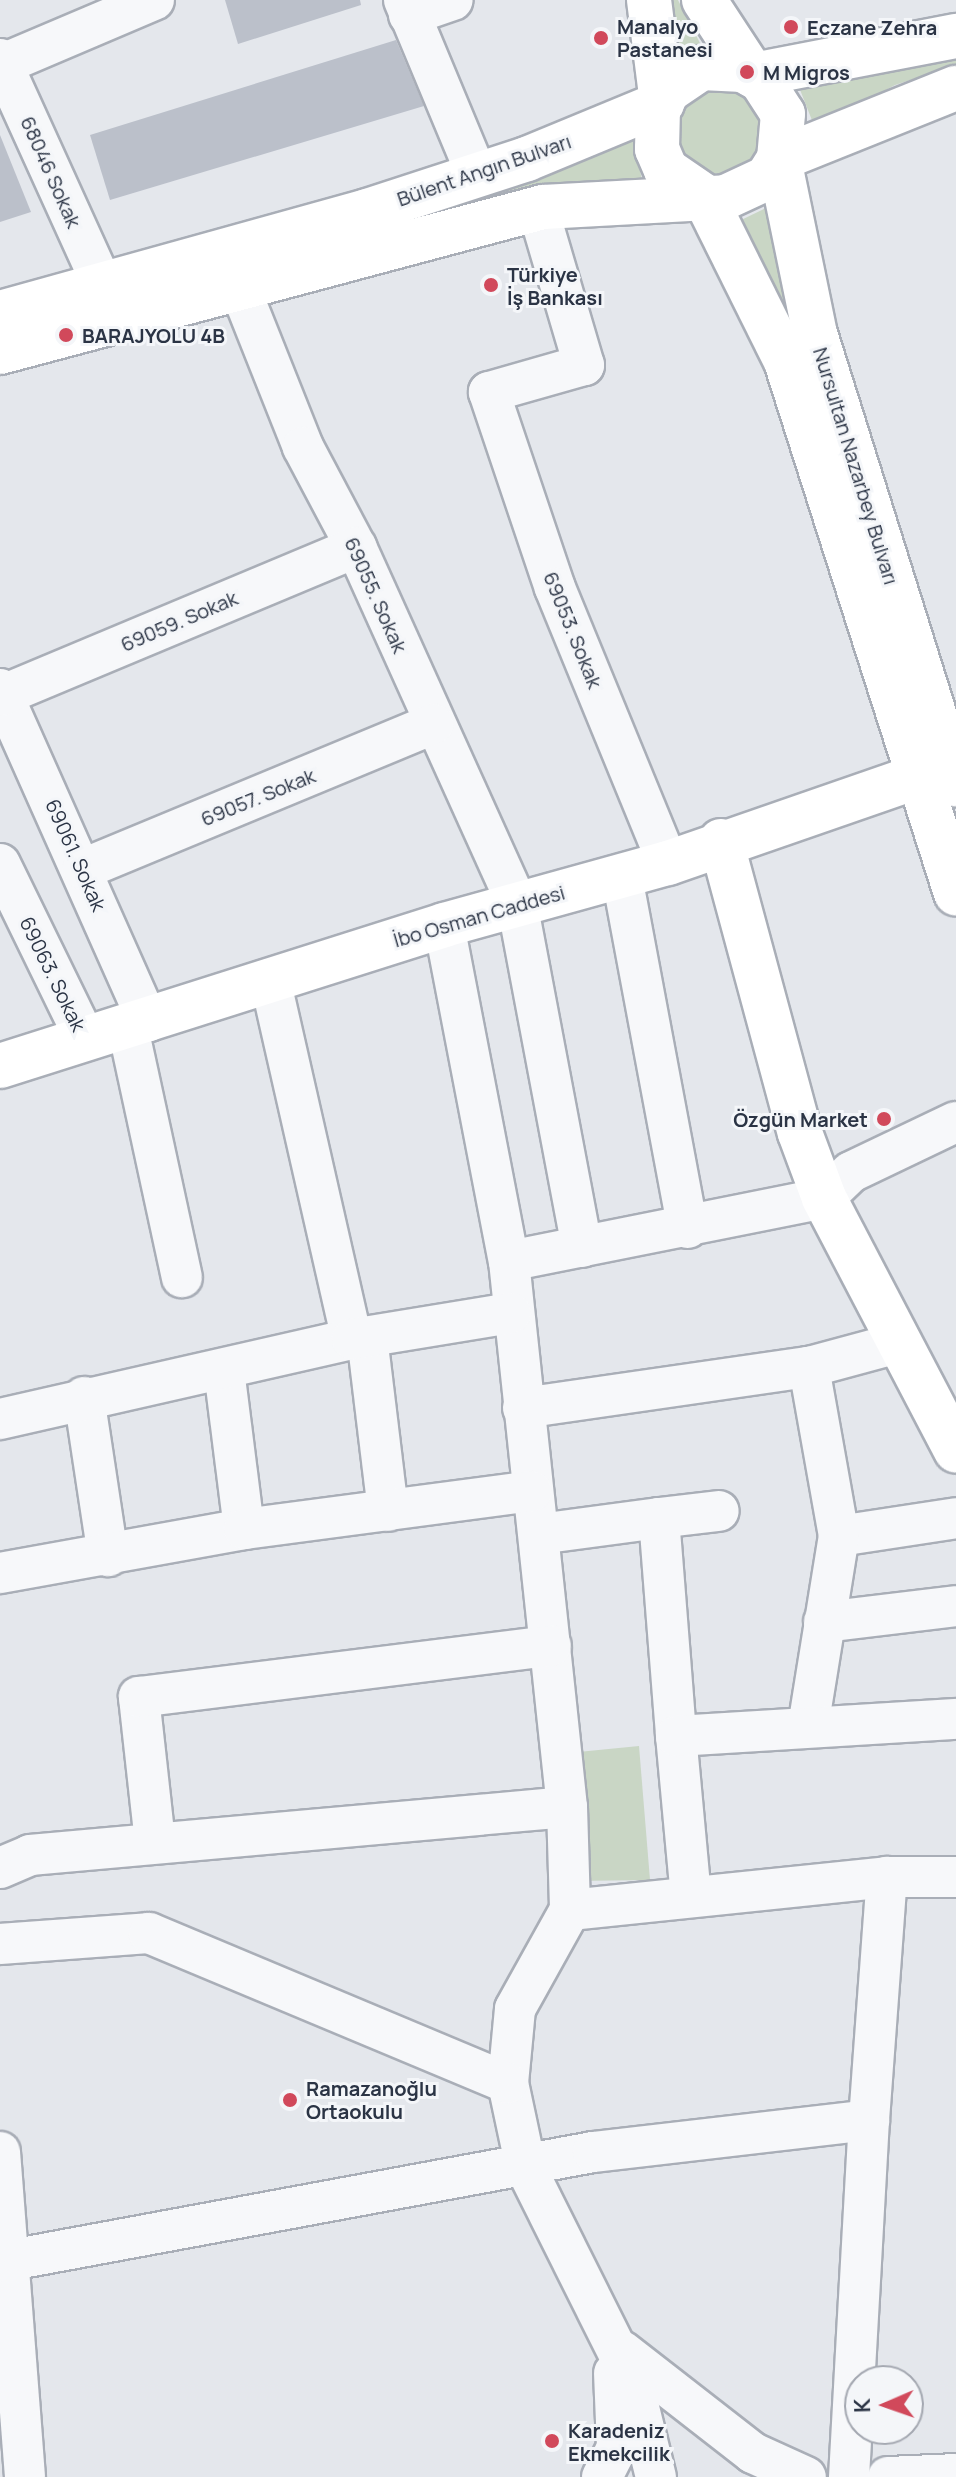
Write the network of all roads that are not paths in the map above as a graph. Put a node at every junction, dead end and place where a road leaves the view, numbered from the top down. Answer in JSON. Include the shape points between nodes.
{"nodes":[{"id":1,"x":154,"y":0,"type":"edge"},
{"id":2,"x":453,"y":0,"type":"edge"},
{"id":3,"x":649,"y":0,"type":"edge"},
{"id":4,"x":704,"y":0,"type":"edge"},
{"id":5,"x":406,"y":8,"type":"edge"},
{"id":6,"x":956,"y":36,"type":"edge"},
{"id":7,"x":1,"y":62,"type":"edge"},
{"id":8,"x":753,"y":75,"type":"junction"},
{"id":9,"x":956,"y":88,"type":"edge"},
{"id":10,"x":662,"y":103,"type":"junction"},
{"id":11,"x":779,"y":159,"type":"junction"},
{"id":12,"x":477,"y":175,"type":"junction"},
{"id":13,"x":704,"y":196,"type":"junction"},
{"id":14,"x":538,"y":209,"type":"junction"},
{"id":15,"x":103,"y":286,"type":"junction"},
{"id":16,"x":239,"y":286,"type":"junction"},
{"id":17,"x":0,"y":313,"type":"edge"},
{"id":18,"x":0,"y":352,"type":"edge"},
{"id":19,"x":356,"y":547,"type":"junction"},
{"id":20,"x":1,"y":692,"type":"edge"},
{"id":21,"x":433,"y":724,"type":"junction"},
{"id":22,"x":945,"y":774,"type":"edge"},
{"id":23,"x":721,"y":841,"type":"junction"},
{"id":24,"x":668,"y":863,"type":"junction"},
{"id":25,"x":0,"y":864,"type":"edge"},
{"id":26,"x":83,"y":869,"type":"junction"},
{"id":27,"x":622,"y":877,"type":"junction"},
{"id":28,"x":956,"y":893,"type":"edge"},
{"id":29,"x":517,"y":903,"type":"junction"},
{"id":30,"x":444,"y":925,"type":"junction"},
{"id":31,"x":270,"y":979,"type":"junction"},
{"id":32,"x":138,"y":1025,"type":"junction"},
{"id":33,"x":86,"y":1040,"type":"junction"},
{"id":34,"x":0,"y":1066,"type":"edge"},
{"id":35,"x":956,"y":1122,"type":"edge"},
{"id":36,"x":824,"y":1198,"type":"junction"},
{"id":37,"x":688,"y":1228,"type":"junction"},
{"id":38,"x":582,"y":1247,"type":"junction"},
{"id":39,"x":509,"y":1261,"type":"junction"},
{"id":40,"x":182,"y":1277,"type":"dead end"},
{"id":41,"x":511,"y":1313,"type":"junction"},
{"id":42,"x":360,"y":1338,"type":"junction"},
{"id":43,"x":898,"y":1343,"type":"junction"},
{"id":44,"x":809,"y":1367,"type":"junction"},
{"id":45,"x":224,"y":1370,"type":"junction"},
{"id":46,"x":84,"y":1397,"type":"junction"},
{"id":47,"x":523,"y":1408,"type":"junction"},
{"id":48,"x":0,"y":1419,"type":"edge"},
{"id":49,"x":956,"y":1451,"type":"edge"},
{"id":50,"x":532,"y":1491,"type":"junction"},
{"id":51,"x":388,"y":1511,"type":"junction"},
{"id":52,"x":719,"y":1511,"type":"dead end"},
{"id":53,"x":659,"y":1518,"type":"junction"},
{"id":54,"x":956,"y":1518,"type":"edge"},
{"id":55,"x":244,"y":1529,"type":"junction"},
{"id":56,"x":539,"y":1534,"type":"junction"},
{"id":57,"x":839,"y":1536,"type":"junction"},
{"id":58,"x":108,"y":1556,"type":"junction"},
{"id":59,"x":0,"y":1573,"type":"edge"},
{"id":60,"x":956,"y":1606,"type":"edge"},
{"id":61,"x":824,"y":1622,"type":"junction"},
{"id":62,"x":551,"y":1646,"type":"junction"},
{"id":63,"x":956,"y":1719,"type":"edge"},
{"id":64,"x":808,"y":1727,"type":"junction"},
{"id":65,"x":676,"y":1736,"type":"junction"},
{"id":66,"x":567,"y":1807,"type":"junction"},
{"id":67,"x":155,"y":1842,"type":"junction"},
{"id":68,"x":0,"y":1868,"type":"edge"},
{"id":69,"x":887,"y":1877,"type":"junction"},
{"id":70,"x":956,"y":1877,"type":"edge"},
{"id":71,"x":691,"y":1897,"type":"junction"},
{"id":72,"x":570,"y":1910,"type":"junction"},
{"id":73,"x":0,"y":1944,"type":"edge"},
{"id":74,"x":508,"y":2083,"type":"junction"},
{"id":75,"x":869,"y":2120,"type":"junction"},
{"id":76,"x":0,"y":2152,"type":"edge"},
{"id":77,"x":526,"y":2168,"type":"junction"},
{"id":78,"x":6,"y":2262,"type":"edge"},
{"id":79,"x":607,"y":2338,"type":"junction"},
{"id":80,"x":956,"y":2474,"type":"edge"},
{"id":81,"x":25,"y":2477,"type":"edge"},
{"id":82,"x":602,"y":2477,"type":"edge"},
{"id":83,"x":656,"y":2477,"type":"edge"},
{"id":84,"x":806,"y":2477,"type":"edge"},
{"id":85,"x":849,"y":2477,"type":"edge"},
{"id":86,"x":888,"y":2477,"type":"edge"}],
"edges":[{"from":1,"to":7,"type":"street"},
{"from":2,"to":5,"type":"street"},
{"from":3,"to":10,"type":"main road"},
{"from":4,"to":8,"type":"main road"},
{"from":5,"to":12,"type":"street"},
{"from":6,"to":8,"type":"main road","name":"Bülent Angın Bulvarı"},
{"from":7,"to":15,"type":"street","name":"68046 Sokak"},
{"from":8,"to":10,"type":"main road","name":"Bülent Angın Bulvarı","via":[[702,68]]},
{"from":8,"to":11,"type":"main road","via":[[783,114]]},
{"from":9,"to":11,"type":"main road","name":"Bülent Angın Bulvarı"},
{"from":10,"to":12,"type":"main road","name":"Bülent Angın Bulvarı"},
{"from":10,"to":13,"type":"main road","via":[[657,149],[666,170]]},
{"from":11,"to":13,"type":"main road","name":"Bülent Angın Bulvarı","via":[[748,191]]},
{"from":11,"to":22,"type":"main road","name":"Nursultan Nazarbey Bulvarı","via":[[815,334]]},
{"from":12,"to":15,"type":"main road","name":"Bülent Angın Bulvarı"},
{"from":13,"to":14,"type":"main road","name":"Bülent Angın Bulvarı"},
{"from":13,"to":22,"type":"main road","name":"Nursultan Nazarbey Bulvarı","via":[[786,361]]},
{"from":14,"to":16,"type":"main road","name":"Bülent Angın Bulvarı"},
{"from":14,"to":24,"type":"street","name":"69053. Sokak","via":[[584,365],[489,392],[555,588]]},
{"from":15,"to":17,"type":"main road","name":"Bülent Angın Bulvarı"},
{"from":16,"to":18,"type":"main road","name":"Bülent Angın Bulvarı"},
{"from":16,"to":19,"type":"street","name":"69055. Sokak","via":[[303,447]]},
{"from":19,"to":20,"type":"street","name":"69059. Sokak"},
{"from":19,"to":21,"type":"street","name":"69055. Sokak"},
{"from":20,"to":26,"type":"street","name":"69061. Sokak"},
{"from":21,"to":26,"type":"street","name":"69057. Sokak"},
{"from":21,"to":29,"type":"street","name":"69055. Sokak"},
{"from":22,"to":23,"type":"main road","name":"İbo Osman Caddesi"},
{"from":22,"to":28,"type":"main road"},
{"from":23,"to":24,"type":"main road","name":"İbo Osman Caddesi"},
{"from":23,"to":36,"type":"main road","via":[[800,1133]]},
{"from":24,"to":27,"type":"main road","name":"İbo Osman Caddesi"},
{"from":25,"to":33,"type":"street","name":"69063. Sokak"},
{"from":26,"to":32,"type":"street","name":"69061. Sokak"},
{"from":27,"to":29,"type":"main road","name":"İbo Osman Caddesi"},
{"from":27,"to":37,"type":"street"},
{"from":29,"to":30,"type":"main road","name":"İbo Osman Caddesi"},
{"from":29,"to":38,"type":"street","name":"69055. Sokak"},
{"from":30,"to":31,"type":"main road","name":"İbo Osman Caddesi"},
{"from":30,"to":39,"type":"street"},
{"from":31,"to":32,"type":"main road","name":"İbo Osman Caddesi"},
{"from":31,"to":42,"type":"street"},
{"from":32,"to":33,"type":"main road","name":"İbo Osman Caddesi"},
{"from":32,"to":40,"type":"street","name":"69061. Sokak"},
{"from":33,"to":34,"type":"main road","name":"İbo Osman Caddesi"},
{"from":35,"to":36,"type":"street","via":[[851,1172]]},
{"from":36,"to":37,"type":"street"},
{"from":36,"to":43,"type":"main road"},
{"from":37,"to":38,"type":"street"},
{"from":38,"to":39,"type":"street"},
{"from":39,"to":41,"type":"street"},
{"from":41,"to":42,"type":"street"},
{"from":41,"to":47,"type":"street"},
{"from":42,"to":45,"type":"street"},
{"from":42,"to":51,"type":"street"},
{"from":43,"to":44,"type":"street"},
{"from":43,"to":49,"type":"main road"},
{"from":44,"to":47,"type":"street"},
{"from":44,"to":57,"type":"street"},
{"from":45,"to":46,"type":"street"},
{"from":45,"to":55,"type":"street"},
{"from":46,"to":48,"type":"street"},
{"from":46,"to":58,"type":"street"},
{"from":47,"to":50,"type":"street"},
{"from":50,"to":51,"type":"street"},
{"from":50,"to":56,"type":"street"},
{"from":51,"to":55,"type":"street"},
{"from":52,"to":53,"type":"street"},
{"from":53,"to":56,"type":"street"},
{"from":53,"to":65,"type":"street"},
{"from":54,"to":57,"type":"street"},
{"from":55,"to":58,"type":"street"},
{"from":56,"to":62,"type":"street"},
{"from":57,"to":61,"type":"street"},
{"from":58,"to":59,"type":"street"},
{"from":60,"to":61,"type":"street"},
{"from":61,"to":64,"type":"street"},
{"from":62,"to":66,"type":"street"},
{"from":62,"to":67,"type":"street","via":[[139,1697]]},
{"from":63,"to":64,"type":"street"},
{"from":64,"to":65,"type":"street"},
{"from":65,"to":71,"type":"street"},
{"from":66,"to":67,"type":"street"},
{"from":66,"to":72,"type":"street"},
{"from":67,"to":68,"type":"street","via":[[30,1855]]},
{"from":69,"to":70,"type":"street"},
{"from":69,"to":71,"type":"street"},
{"from":69,"to":75,"type":"street"},
{"from":71,"to":72,"type":"street"},
{"from":72,"to":74,"type":"street","via":[[515,2009]]},
{"from":73,"to":74,"type":"street","via":[[149,1933]]},
{"from":74,"to":77,"type":"street"},
{"from":75,"to":77,"type":"street","via":[[593,2152]]},
{"from":75,"to":85,"type":"street"},
{"from":76,"to":78,"type":"street"},
{"from":77,"to":78,"type":"street"},
{"from":77,"to":79,"type":"street"},
{"from":78,"to":81,"type":"street"},
{"from":79,"to":82,"type":"street","via":[[620,2406],[617,2447]]},
{"from":79,"to":83,"type":"street","via":[[633,2383]]},
{"from":79,"to":84,"type":"street","via":[[700,2416]]},
{"from":80,"to":86,"type":"street"}]}
